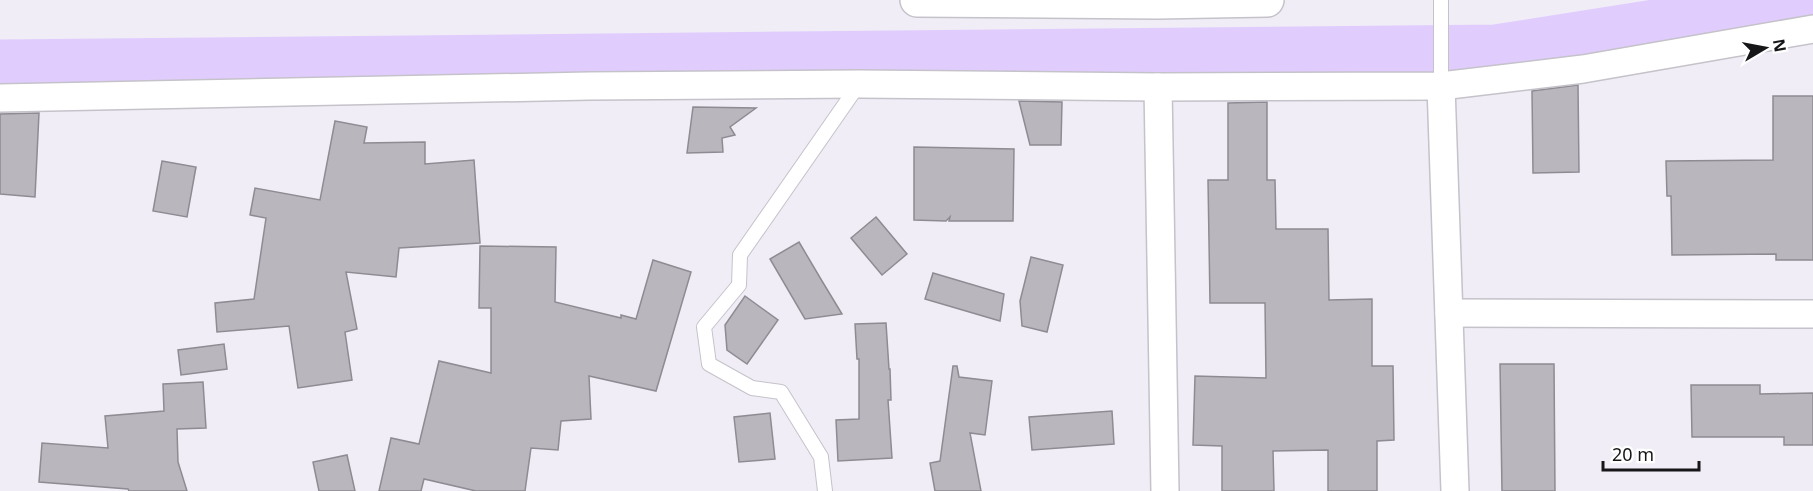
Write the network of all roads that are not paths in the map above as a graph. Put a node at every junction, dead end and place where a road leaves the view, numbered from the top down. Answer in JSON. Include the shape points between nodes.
{"nodes":[{"id":1,"x":917,"y":0,"type":"edge"},
{"id":2,"x":1267,"y":0,"type":"edge"},
{"id":3,"x":1440,"y":0,"type":"edge"},
{"id":4,"x":1157,"y":1,"type":"edge"},
{"id":5,"x":1813,"y":29,"type":"edge"},
{"id":6,"x":1441,"y":76,"type":"junction"},
{"id":7,"x":859,"y":84,"type":"junction"},
{"id":8,"x":1158,"y":87,"type":"junction"},
{"id":9,"x":0,"y":98,"type":"edge"},
{"id":10,"x":1449,"y":313,"type":"junction"},
{"id":11,"x":1813,"y":314,"type":"edge"},
{"id":12,"x":825,"y":491,"type":"edge"},
{"id":13,"x":1164,"y":491,"type":"edge"},
{"id":14,"x":1455,"y":491,"type":"edge"}],
"edges":[{"from":1,"to":4,"type":"main road"},
{"from":2,"to":4,"type":"main road"},
{"from":3,"to":6,"type":"lane"},
{"from":5,"to":6,"type":"street","via":[[1583,69]]},
{"from":6,"to":8,"type":"street"},
{"from":6,"to":10,"type":"street"},
{"from":7,"to":8,"type":"street"},
{"from":7,"to":9,"type":"street"},
{"from":7,"to":12,"type":"lane","via":[[740,255],[739,285],[704,327],[709,364],[752,388],[781,392],[821,457]]},
{"from":8,"to":13,"type":"street"},
{"from":10,"to":11,"type":"street"},
{"from":10,"to":14,"type":"street"}]}
